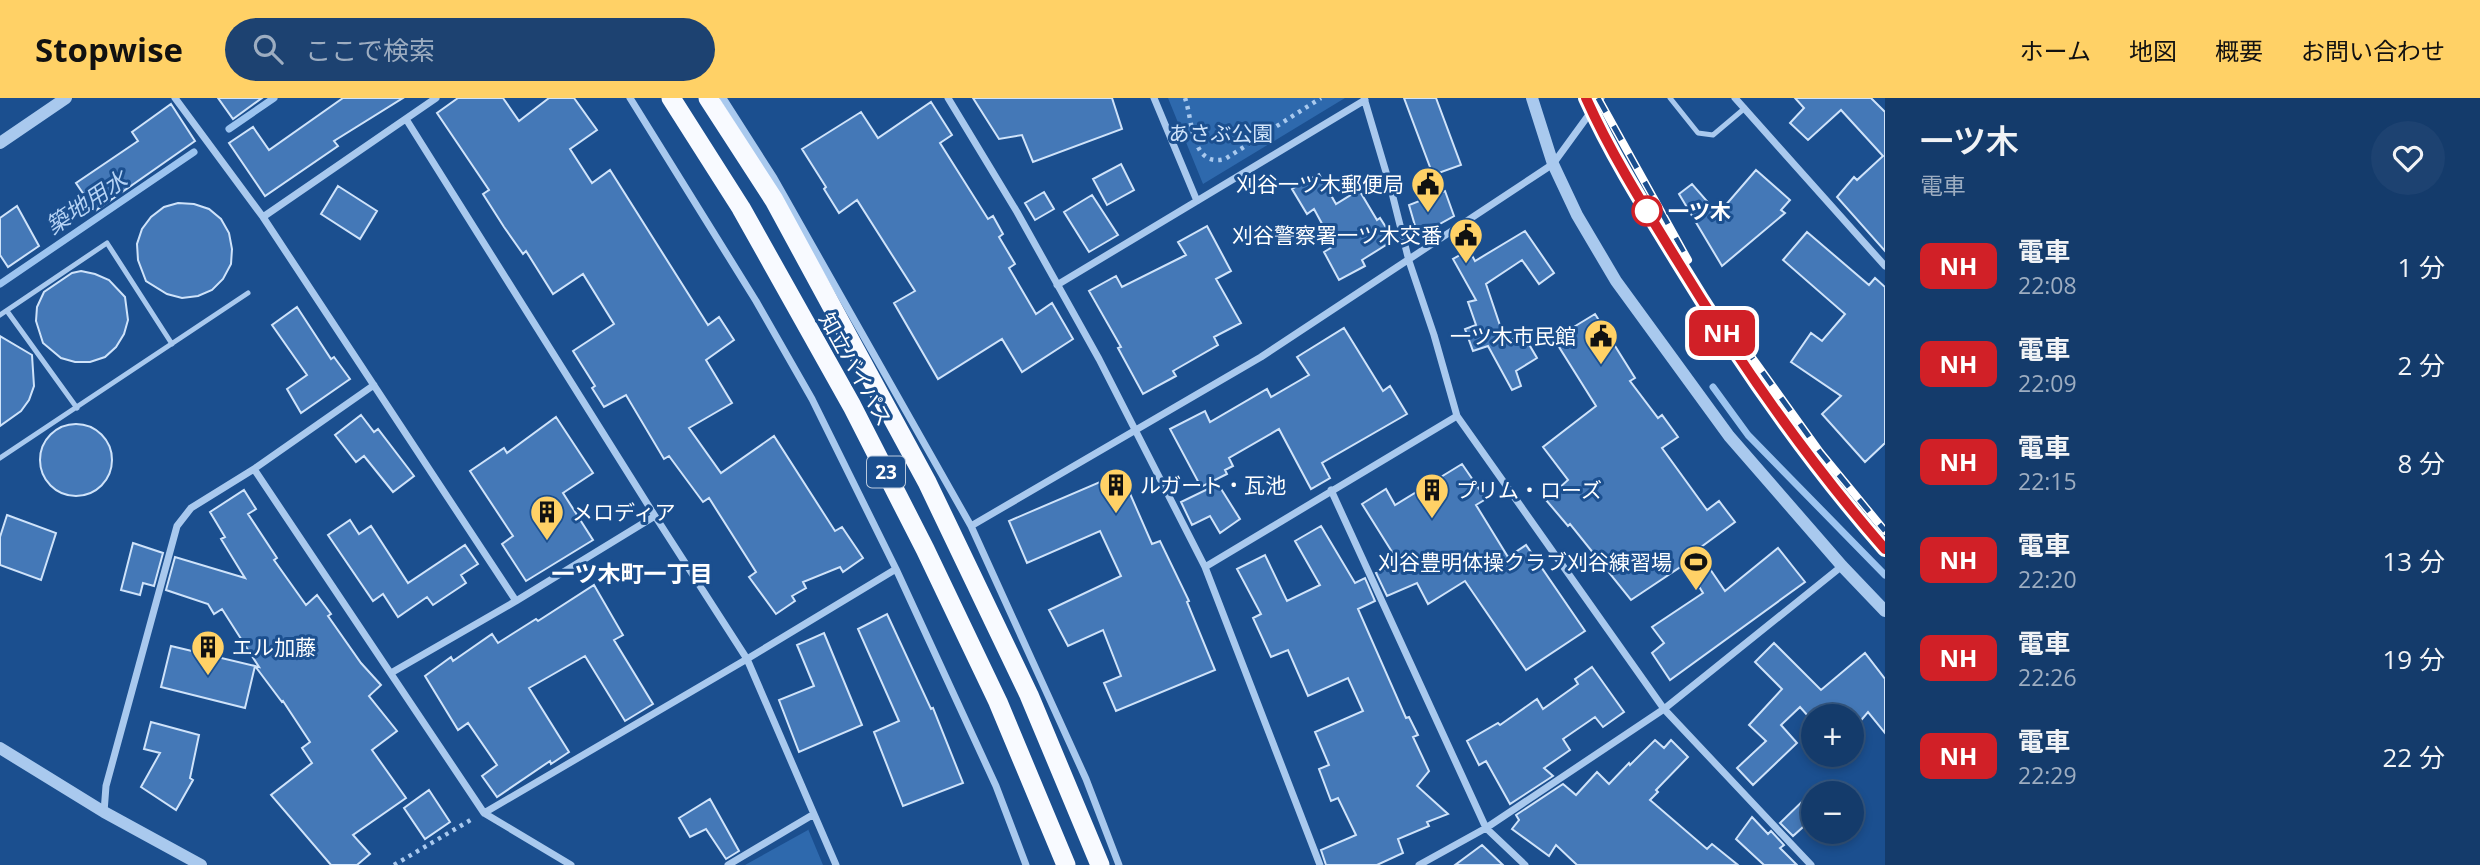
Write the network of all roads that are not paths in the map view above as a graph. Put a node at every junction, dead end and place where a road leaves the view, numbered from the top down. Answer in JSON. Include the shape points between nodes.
{"nodes":[{"id":1,"x":66,"y":98,"type":"edge"},
{"id":2,"x":175,"y":98,"type":"edge"},
{"id":3,"x":436,"y":98,"type":"edge"},
{"id":4,"x":630,"y":98,"type":"edge"},
{"id":5,"x":671,"y":98,"type":"edge"},
{"id":6,"x":708,"y":98,"type":"edge"},
{"id":7,"x":723,"y":98,"type":"edge"},
{"id":8,"x":948,"y":98,"type":"edge"},
{"id":9,"x":1154,"y":98,"type":"edge"},
{"id":10,"x":1532,"y":98,"type":"edge"},
{"id":11,"x":1601,"y":98,"type":"edge"},
{"id":12,"x":1670,"y":98,"type":"edge"},
{"id":13,"x":1735,"y":98,"type":"edge"},
{"id":14,"x":1364,"y":99,"type":"edge"},
{"id":15,"x":1745,"y":108,"type":"junction"},
{"id":16,"x":406,"y":119,"type":"junction"},
{"id":17,"x":0,"y":143,"type":"edge"},
{"id":18,"x":1553,"y":164,"type":"junction"},
{"id":19,"x":1197,"y":201,"type":"junction"},
{"id":20,"x":263,"y":217,"type":"junction"},
{"id":21,"x":1409,"y":261,"type":"junction"},
{"id":22,"x":1883,"y":261,"type":"edge"},
{"id":23,"x":1057,"y":285,"type":"junction"},
{"id":24,"x":248,"y":293,"type":"dead end"},
{"id":25,"x":7,"y":311,"type":"junction"},
{"id":26,"x":0,"y":315,"type":"edge"},
{"id":27,"x":172,"y":344,"type":"junction"},
{"id":28,"x":374,"y":385,"type":"junction"},
{"id":29,"x":77,"y":408,"type":"junction"},
{"id":30,"x":1457,"y":416,"type":"junction"},
{"id":31,"x":1135,"y":431,"type":"junction"},
{"id":32,"x":0,"y":458,"type":"edge"},
{"id":33,"x":254,"y":470,"type":"junction"},
{"id":34,"x":1331,"y":490,"type":"junction"},
{"id":35,"x":654,"y":516,"type":"junction"},
{"id":36,"x":971,"y":526,"type":"junction"},
{"id":37,"x":1842,"y":566,"type":"junction"},
{"id":38,"x":1205,"y":567,"type":"junction"},
{"id":39,"x":896,"y":569,"type":"junction"},
{"id":40,"x":516,"y":601,"type":"junction"},
{"id":41,"x":1885,"y":611,"type":"edge"},
{"id":42,"x":747,"y":659,"type":"junction"},
{"id":43,"x":391,"y":673,"type":"junction"},
{"id":44,"x":1664,"y":709,"type":"junction"},
{"id":45,"x":0,"y":748,"type":"edge"},
{"id":46,"x":104,"y":812,"type":"junction"},
{"id":47,"x":484,"y":813,"type":"junction"},
{"id":48,"x":814,"y":814,"type":"junction"},
{"id":49,"x":1486,"y":828,"type":"junction"},
{"id":50,"x":201,"y":865,"type":"edge"},
{"id":51,"x":570,"y":865,"type":"edge"},
{"id":52,"x":728,"y":865,"type":"edge"},
{"id":53,"x":836,"y":865,"type":"edge"},
{"id":54,"x":1026,"y":865,"type":"edge"},
{"id":55,"x":1066,"y":865,"type":"edge"},
{"id":56,"x":1100,"y":865,"type":"edge"},
{"id":57,"x":1119,"y":865,"type":"edge"},
{"id":58,"x":1320,"y":865,"type":"edge"},
{"id":59,"x":1419,"y":865,"type":"edge"},
{"id":60,"x":1525,"y":865,"type":"edge"},
{"id":61,"x":1811,"y":865,"type":"edge"}],
"edges":[{"from":1,"to":17,"type":"street"},
{"from":2,"to":20,"type":"street"},
{"from":3,"to":16,"type":"street"},
{"from":4,"to":39,"type":"street","via":[[812,399]]},
{"from":5,"to":55,"type":"highway","name":"知立バイパス","number":"23","via":[[741,208],[852,406],[999,702]]},
{"from":6,"to":56,"type":"highway","name":"知立バイパス","number":"23","via":[[774,200],[927,482],[1029,695]]},
{"from":7,"to":36,"type":"street","via":[[774,178]]},
{"from":8,"to":23,"type":"street"},
{"from":9,"to":19,"type":"street"},
{"from":10,"to":18,"type":"street"},
{"from":11,"to":18,"type":"street"},
{"from":12,"to":15,"type":"lane","via":[[1698,133],[1713,135]]},
{"from":13,"to":15,"type":"street"},
{"from":14,"to":19,"type":"street"},
{"from":14,"to":21,"type":"street"},
{"from":15,"to":22,"type":"street"},
{"from":16,"to":20,"type":"street"},
{"from":16,"to":35,"type":"street"},
{"from":18,"to":21,"type":"street"},
{"from":18,"to":37,"type":"street","via":[[1616,281],[1729,436]]},
{"from":19,"to":23,"type":"street"},
{"from":20,"to":28,"type":"street"},
{"from":21,"to":30,"type":"street"},
{"from":21,"to":31,"type":"street"},
{"from":23,"to":31,"type":"street"},
{"from":24,"to":27,"type":"lane"},
{"from":25,"to":26,"type":"lane"},
{"from":25,"to":27,"type":"lane","via":[[107,243]]},
{"from":25,"to":29,"type":"lane"},
{"from":27,"to":29,"type":"lane"},
{"from":28,"to":33,"type":"street"},
{"from":28,"to":40,"type":"street"},
{"from":29,"to":32,"type":"lane"},
{"from":30,"to":34,"type":"street"},
{"from":30,"to":44,"type":"street"},
{"from":31,"to":36,"type":"street"},
{"from":31,"to":38,"type":"street"},
{"from":33,"to":43,"type":"street"},
{"from":33,"to":46,"type":"street","via":[[191,508],[177,526],[106,786]]},
{"from":34,"to":38,"type":"street"},
{"from":34,"to":49,"type":"street"},
{"from":35,"to":40,"type":"street"},
{"from":35,"to":42,"type":"street"},
{"from":36,"to":57,"type":"street","via":[[1086,779]]},
{"from":37,"to":41,"type":"street"},
{"from":37,"to":44,"type":"street"},
{"from":38,"to":58,"type":"street"},
{"from":39,"to":42,"type":"street"},
{"from":39,"to":54,"type":"street","via":[[996,786]]},
{"from":40,"to":43,"type":"street"},
{"from":42,"to":47,"type":"street"},
{"from":42,"to":48,"type":"street"},
{"from":43,"to":47,"type":"street"},
{"from":44,"to":49,"type":"street"},
{"from":44,"to":61,"type":"street"},
{"from":45,"to":46,"type":"street"},
{"from":46,"to":50,"type":"street"},
{"from":47,"to":51,"type":"street"},
{"from":48,"to":52,"type":"street"},
{"from":48,"to":53,"type":"street"},
{"from":49,"to":59,"type":"street"},
{"from":49,"to":60,"type":"street"}]}
